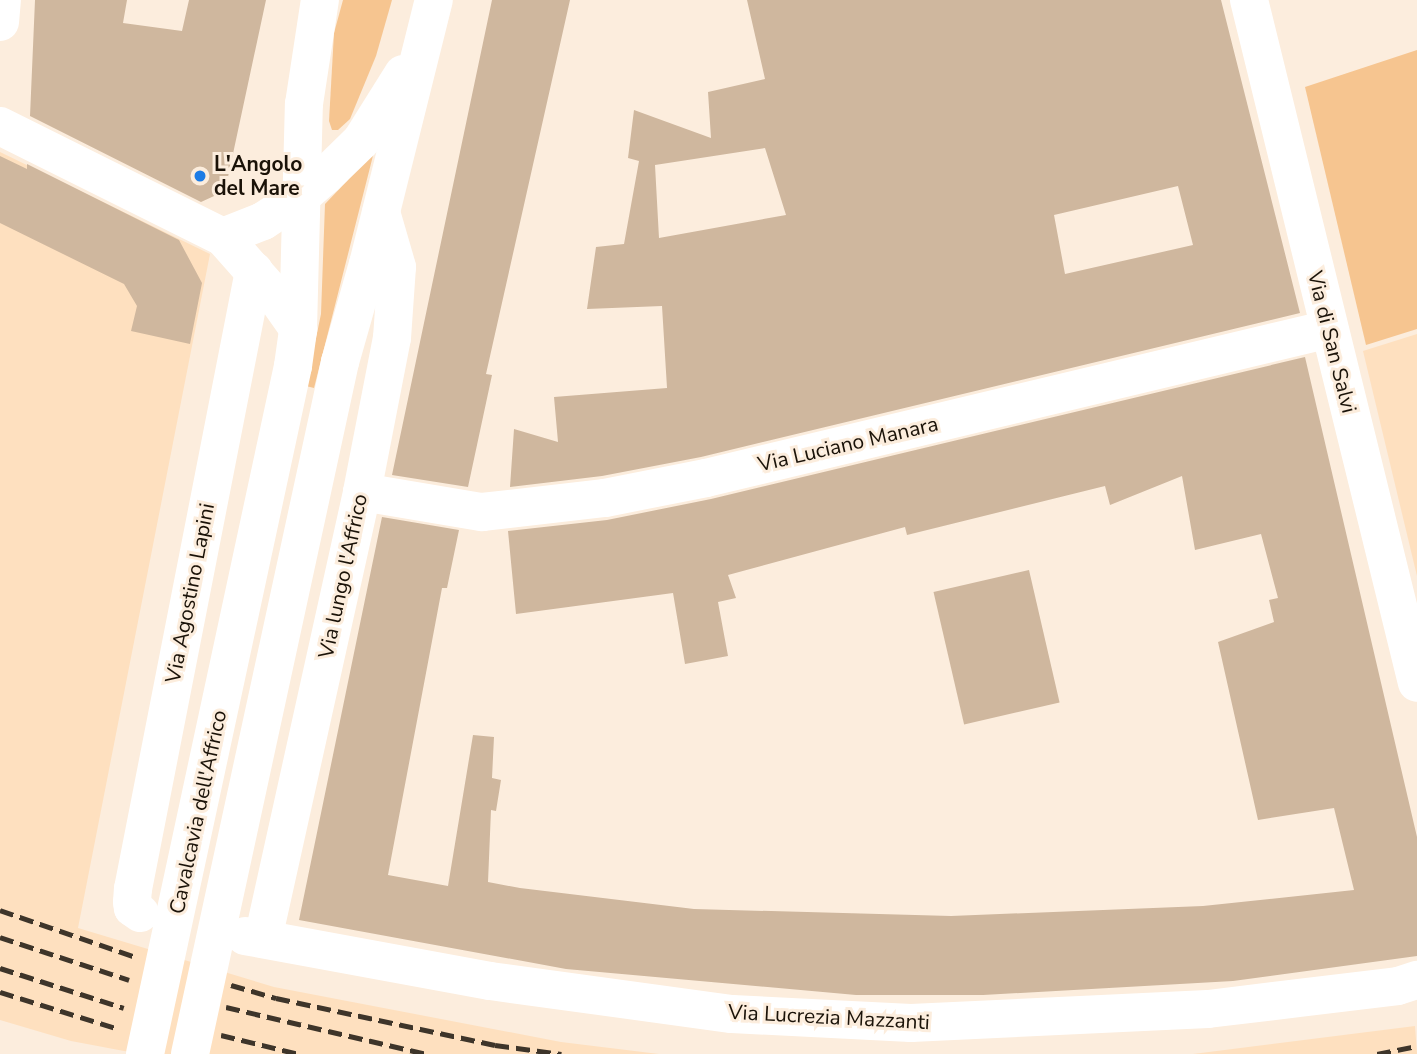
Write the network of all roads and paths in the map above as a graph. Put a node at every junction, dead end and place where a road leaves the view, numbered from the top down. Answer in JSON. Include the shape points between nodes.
{"nodes":[{"id":1,"x":2,"y":0,"type":"edge"},
{"id":2,"x":320,"y":0,"type":"edge"},
{"id":3,"x":1249,"y":0,"type":"edge"},
{"id":4,"x":432,"y":10,"type":"edge"},
{"id":5,"x":0,"y":22,"type":"edge"},
{"id":6,"x":0,"y":126,"type":"edge"},
{"id":7,"x":303,"y":195,"type":"junction"},
{"id":8,"x":381,"y":212,"type":"junction"},
{"id":9,"x":223,"y":237,"type":"junction"},
{"id":10,"x":254,"y":271,"type":"junction"},
{"id":11,"x":298,"y":328,"type":"junction"},
{"id":12,"x":1329,"y":329,"type":"junction"},
{"id":13,"x":362,"y":492,"type":"junction"},
{"id":14,"x":1417,"y":683,"type":"edge"},
{"id":15,"x":140,"y":913,"type":"dead end"},
{"id":16,"x":254,"y":938,"type":"joint"},
{"id":17,"x":1417,"y":980,"type":"edge"},
{"id":18,"x":145,"y":1054,"type":"edge"},
{"id":19,"x":190,"y":1054,"type":"edge"}],
"edges":[{"from":1,"to":5,"type":"street"},
{"from":2,"to":7,"type":"street","name":"Cavalcavia dell'Affrico","via":[[304,104]]},
{"from":3,"to":12,"type":"street","name":"Via di San Salvi"},
{"from":4,"to":7,"type":"street","via":[[376,122]]},
{"from":4,"to":8,"type":"street"},
{"from":6,"to":9,"type":"street"},
{"from":7,"to":9,"type":"street","via":[[263,221]]},
{"from":7,"to":11,"type":"street","name":"Cavalcavia dell'Affrico"},
{"from":8,"to":13,"type":"street","name":"Via lungo l'Affrico","via":[[397,267],[396,300]]},
{"from":8,"to":19,"type":"street","name":"Cavalcavia dell'Affrico","via":[[340,362],[291,578]]},
{"from":9,"to":10,"type":"street"},
{"from":10,"to":11,"type":"street"},
{"from":10,"to":15,"type":"street","name":"Via Agostino Lapini","via":[[133,889],[131,902]]},
{"from":11,"to":18,"type":"street","name":"Cavalcavia dell'Affrico","via":[[252,570]]},
{"from":12,"to":13,"type":"street","name":"Via Luciano Manara","via":[[605,498],[482,512]]},
{"from":12,"to":14,"type":"street","name":"Via di San Salvi"},
{"from":13,"to":16,"type":"street","name":"Via lungo l'Affrico"},
{"from":16,"to":17,"type":"street","name":"Via Lucrezia Mazzanti","via":[[490,981],[732,1014],[911,1023],[1208,1009]]}]}
